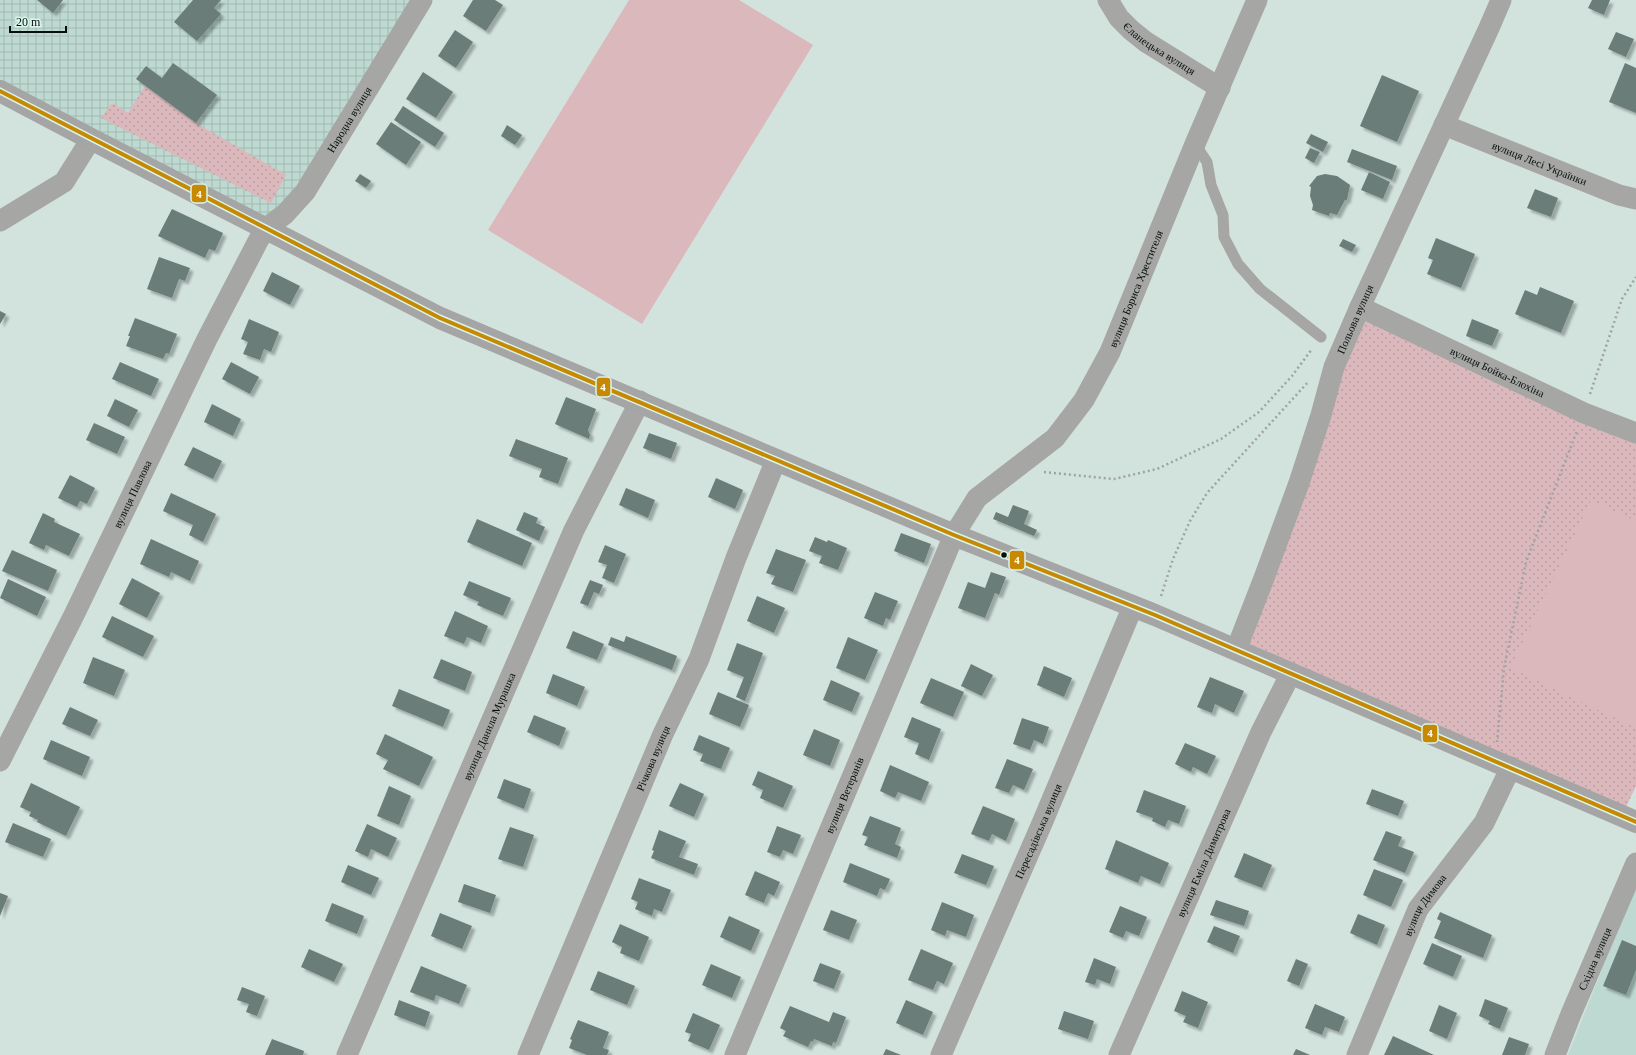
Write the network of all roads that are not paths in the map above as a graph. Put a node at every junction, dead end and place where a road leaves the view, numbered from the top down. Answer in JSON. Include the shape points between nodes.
{"nodes":[{"id":1,"x":422,"y":0,"type":"edge"},
{"id":2,"x":1108,"y":0,"type":"edge"},
{"id":3,"x":1257,"y":0,"type":"edge"},
{"id":4,"x":1501,"y":0,"type":"edge"},
{"id":5,"x":1220,"y":88,"type":"junction"},
{"id":6,"x":0,"y":91,"type":"edge"},
{"id":7,"x":1444,"y":125,"type":"junction"},
{"id":8,"x":91,"y":139,"type":"junction"},
{"id":9,"x":1195,"y":144,"type":"junction"},
{"id":10,"x":1636,"y":199,"type":"edge"},
{"id":11,"x":0,"y":221,"type":"edge"},
{"id":12,"x":265,"y":229,"type":"junction"},
{"id":13,"x":1360,"y":308,"type":"junction"},
{"id":14,"x":1321,"y":337,"type":"road end"},
{"id":15,"x":640,"y":401,"type":"junction"},
{"id":16,"x":1636,"y":433,"type":"edge"},
{"id":17,"x":776,"y":460,"type":"junction"},
{"id":18,"x":954,"y":534,"type":"junction"},
{"id":19,"x":1132,"y":606,"type":"junction"},
{"id":20,"x":1236,"y":650,"type":"junction"},
{"id":21,"x":1292,"y":673,"type":"junction"},
{"id":22,"x":0,"y":761,"type":"edge"},
{"id":23,"x":1504,"y":764,"type":"junction"},
{"id":24,"x":1636,"y":822,"type":"edge"},
{"id":25,"x":1636,"y":863,"type":"edge"},
{"id":26,"x":346,"y":1055,"type":"edge"},
{"id":27,"x":528,"y":1055,"type":"edge"},
{"id":28,"x":735,"y":1055,"type":"edge"},
{"id":29,"x":941,"y":1055,"type":"edge"},
{"id":30,"x":1119,"y":1055,"type":"edge"},
{"id":31,"x":1357,"y":1055,"type":"edge"},
{"id":32,"x":1556,"y":1055,"type":"edge"}],
"edges":[{"from":1,"to":12,"type":"street","name":"Народна вулиця","via":[[305,192],[285,214]]},
{"from":2,"to":5,"type":"street","name":"Єланецька вулиця","via":[[1119,18],[1146,42]]},
{"from":3,"to":5,"type":"street","name":"вулиця Бориса Хрестителя"},
{"from":4,"to":7,"type":"street","name":"Польова вулиця"},
{"from":5,"to":9,"type":"street","name":"вулиця Бориса Хрестителя"},
{"from":6,"to":8,"type":"street"},
{"from":7,"to":10,"type":"street","name":"вулиця Лесі Українки","via":[[1619,195]]},
{"from":7,"to":13,"type":"street","name":"Польова вулиця"},
{"from":8,"to":11,"type":"street","via":[[64,182]]},
{"from":8,"to":12,"type":"street"},
{"from":9,"to":14,"type":"lane","via":[[1207,162],[1211,185],[1223,215],[1224,237],[1238,264],[1260,289]]},
{"from":9,"to":18,"type":"street","name":"вулиця Бориса Хрестителя","via":[[1110,352],[1084,400],[1055,438],[977,498]]},
{"from":12,"to":15,"type":"street","via":[[440,318]]},
{"from":12,"to":22,"type":"street","name":"вулиця Павлова","via":[[207,339]]},
{"from":13,"to":16,"type":"street","name":"вулиця Бойка-Блохіна","via":[[1584,413]]},
{"from":13,"to":20,"type":"street","name":"Польова вулиця","via":[[1334,367],[1299,483]]},
{"from":15,"to":17,"type":"street"},
{"from":15,"to":26,"type":"street","name":"вулиця Данила Мурашка","via":[[574,530]]},
{"from":17,"to":18,"type":"street"},
{"from":17,"to":27,"type":"street","name":"Річкова вулиця","via":[[699,659],[662,734]]},
{"from":18,"to":19,"type":"street"},
{"from":18,"to":28,"type":"street","name":"вулиця Ветеранів"},
{"from":19,"to":20,"type":"street"},
{"from":19,"to":29,"type":"street","name":"Пересадівська вулиця","via":[[1043,821]]},
{"from":20,"to":21,"type":"street"},
{"from":21,"to":23,"type":"street"},
{"from":21,"to":30,"type":"street","name":"вулиця Еміла Димитрова","via":[[1261,732]]},
{"from":23,"to":24,"type":"street"},
{"from":23,"to":31,"type":"street","name":"вулиця Димова","via":[[1484,823],[1418,909]]},
{"from":25,"to":32,"type":"street","name":"Східна вулиця"}]}
